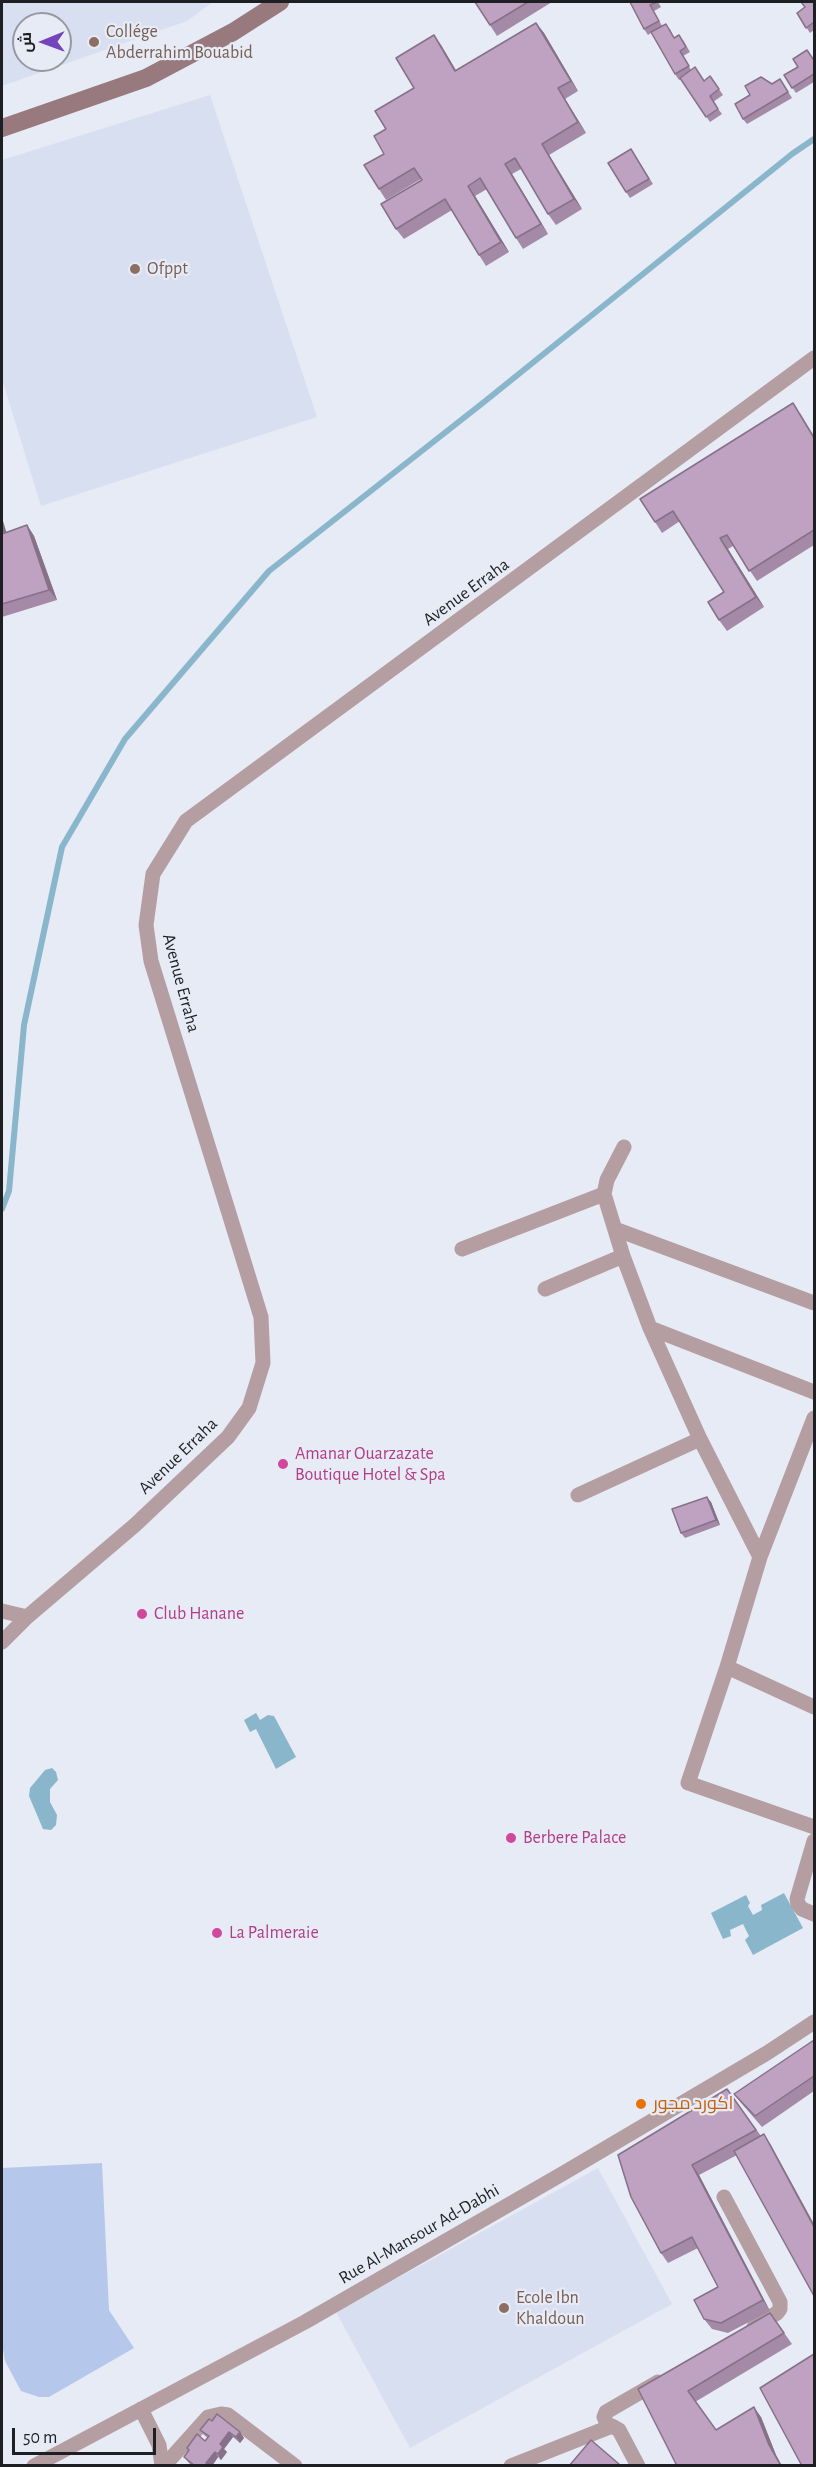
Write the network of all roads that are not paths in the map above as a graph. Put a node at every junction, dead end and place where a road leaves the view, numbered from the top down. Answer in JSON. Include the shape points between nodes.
{"nodes":[{"id":1,"x":280,"y":2,"type":"edge"},
{"id":2,"x":2,"y":128,"type":"edge"},
{"id":3,"x":814,"y":358,"type":"edge"},
{"id":4,"x":624,"y":1147,"type":"dead end"},
{"id":5,"x":604,"y":1194,"type":"junction"},
{"id":6,"x":615,"y":1229,"type":"junction"},
{"id":7,"x":462,"y":1249,"type":"dead end"},
{"id":8,"x":624,"y":1256,"type":"junction"},
{"id":9,"x":545,"y":1289,"type":"dead end"},
{"id":10,"x":814,"y":1303,"type":"edge"},
{"id":11,"x":650,"y":1328,"type":"junction"},
{"id":12,"x":814,"y":1392,"type":"edge"},
{"id":13,"x":814,"y":1418,"type":"edge"},
{"id":14,"x":700,"y":1439,"type":"junction"},
{"id":15,"x":578,"y":1495,"type":"dead end"},
{"id":16,"x":760,"y":1557,"type":"junction"},
{"id":17,"x":2,"y":1611,"type":"edge"},
{"id":18,"x":27,"y":1617,"type":"junction"},
{"id":19,"x":2,"y":1642,"type":"edge"},
{"id":20,"x":727,"y":1667,"type":"junction"},
{"id":21,"x":814,"y":1707,"type":"edge"},
{"id":22,"x":814,"y":1827,"type":"edge"},
{"id":23,"x":814,"y":1841,"type":"edge"},
{"id":24,"x":814,"y":1914,"type":"edge"},
{"id":25,"x":814,"y":2022,"type":"edge"},
{"id":26,"x":724,"y":2197,"type":"dead end"},
{"id":27,"x":744,"y":2332,"type":"edge"},
{"id":28,"x":676,"y":2372,"type":"edge"},
{"id":29,"x":141,"y":2409,"type":"junction"},
{"id":30,"x":608,"y":2426,"type":"junction"},
{"id":31,"x":292,"y":2465,"type":"edge"},
{"id":32,"x":34,"y":2466,"type":"edge"},
{"id":33,"x":163,"y":2466,"type":"edge"},
{"id":34,"x":511,"y":2466,"type":"edge"},
{"id":35,"x":638,"y":2466,"type":"edge"}],
"edges":[{"from":1,"to":2,"type":"street","via":[[146,78]]},
{"from":3,"to":18,"type":"street","name":"Avenue Erraha","via":[[186,821],[153,874],[146,925],[151,961],[261,1317],[263,1363],[249,1408],[228,1437],[135,1525]]},
{"from":4,"to":5,"type":"street"},
{"from":5,"to":6,"type":"street"},
{"from":5,"to":7,"type":"street"},
{"from":6,"to":8,"type":"street"},
{"from":6,"to":10,"type":"street"},
{"from":8,"to":9,"type":"street"},
{"from":8,"to":11,"type":"street"},
{"from":11,"to":12,"type":"street"},
{"from":11,"to":14,"type":"street"},
{"from":13,"to":16,"type":"street"},
{"from":14,"to":15,"type":"street"},
{"from":14,"to":16,"type":"street"},
{"from":16,"to":20,"type":"street"},
{"from":17,"to":18,"type":"street"},
{"from":18,"to":19,"type":"street","name":"Avenue Erraha"},
{"from":20,"to":21,"type":"street"},
{"from":20,"to":22,"type":"street","via":[[688,1783]]},
{"from":23,"to":24,"type":"street","via":[[797,1899],[802,1909]]},
{"from":25,"to":29,"type":"street","name":"Rue Al-Mansour Ad-Dabhi","via":[[305,2322]]},
{"from":26,"to":27,"type":"street","via":[[780,2302],[777,2313]]},
{"from":28,"to":30,"type":"street","via":[[606,2412]]},
{"from":29,"to":32,"type":"street","name":"Rue Al-Mansour Ad-Dabhi"},
{"from":29,"to":33,"type":"street","via":[[159,2445]]},
{"from":30,"to":34,"type":"street"},
{"from":30,"to":35,"type":"street","via":[[619,2430]]},
{"from":31,"to":33,"type":"street","via":[[228,2415],[221,2414],[207,2417]]}]}
